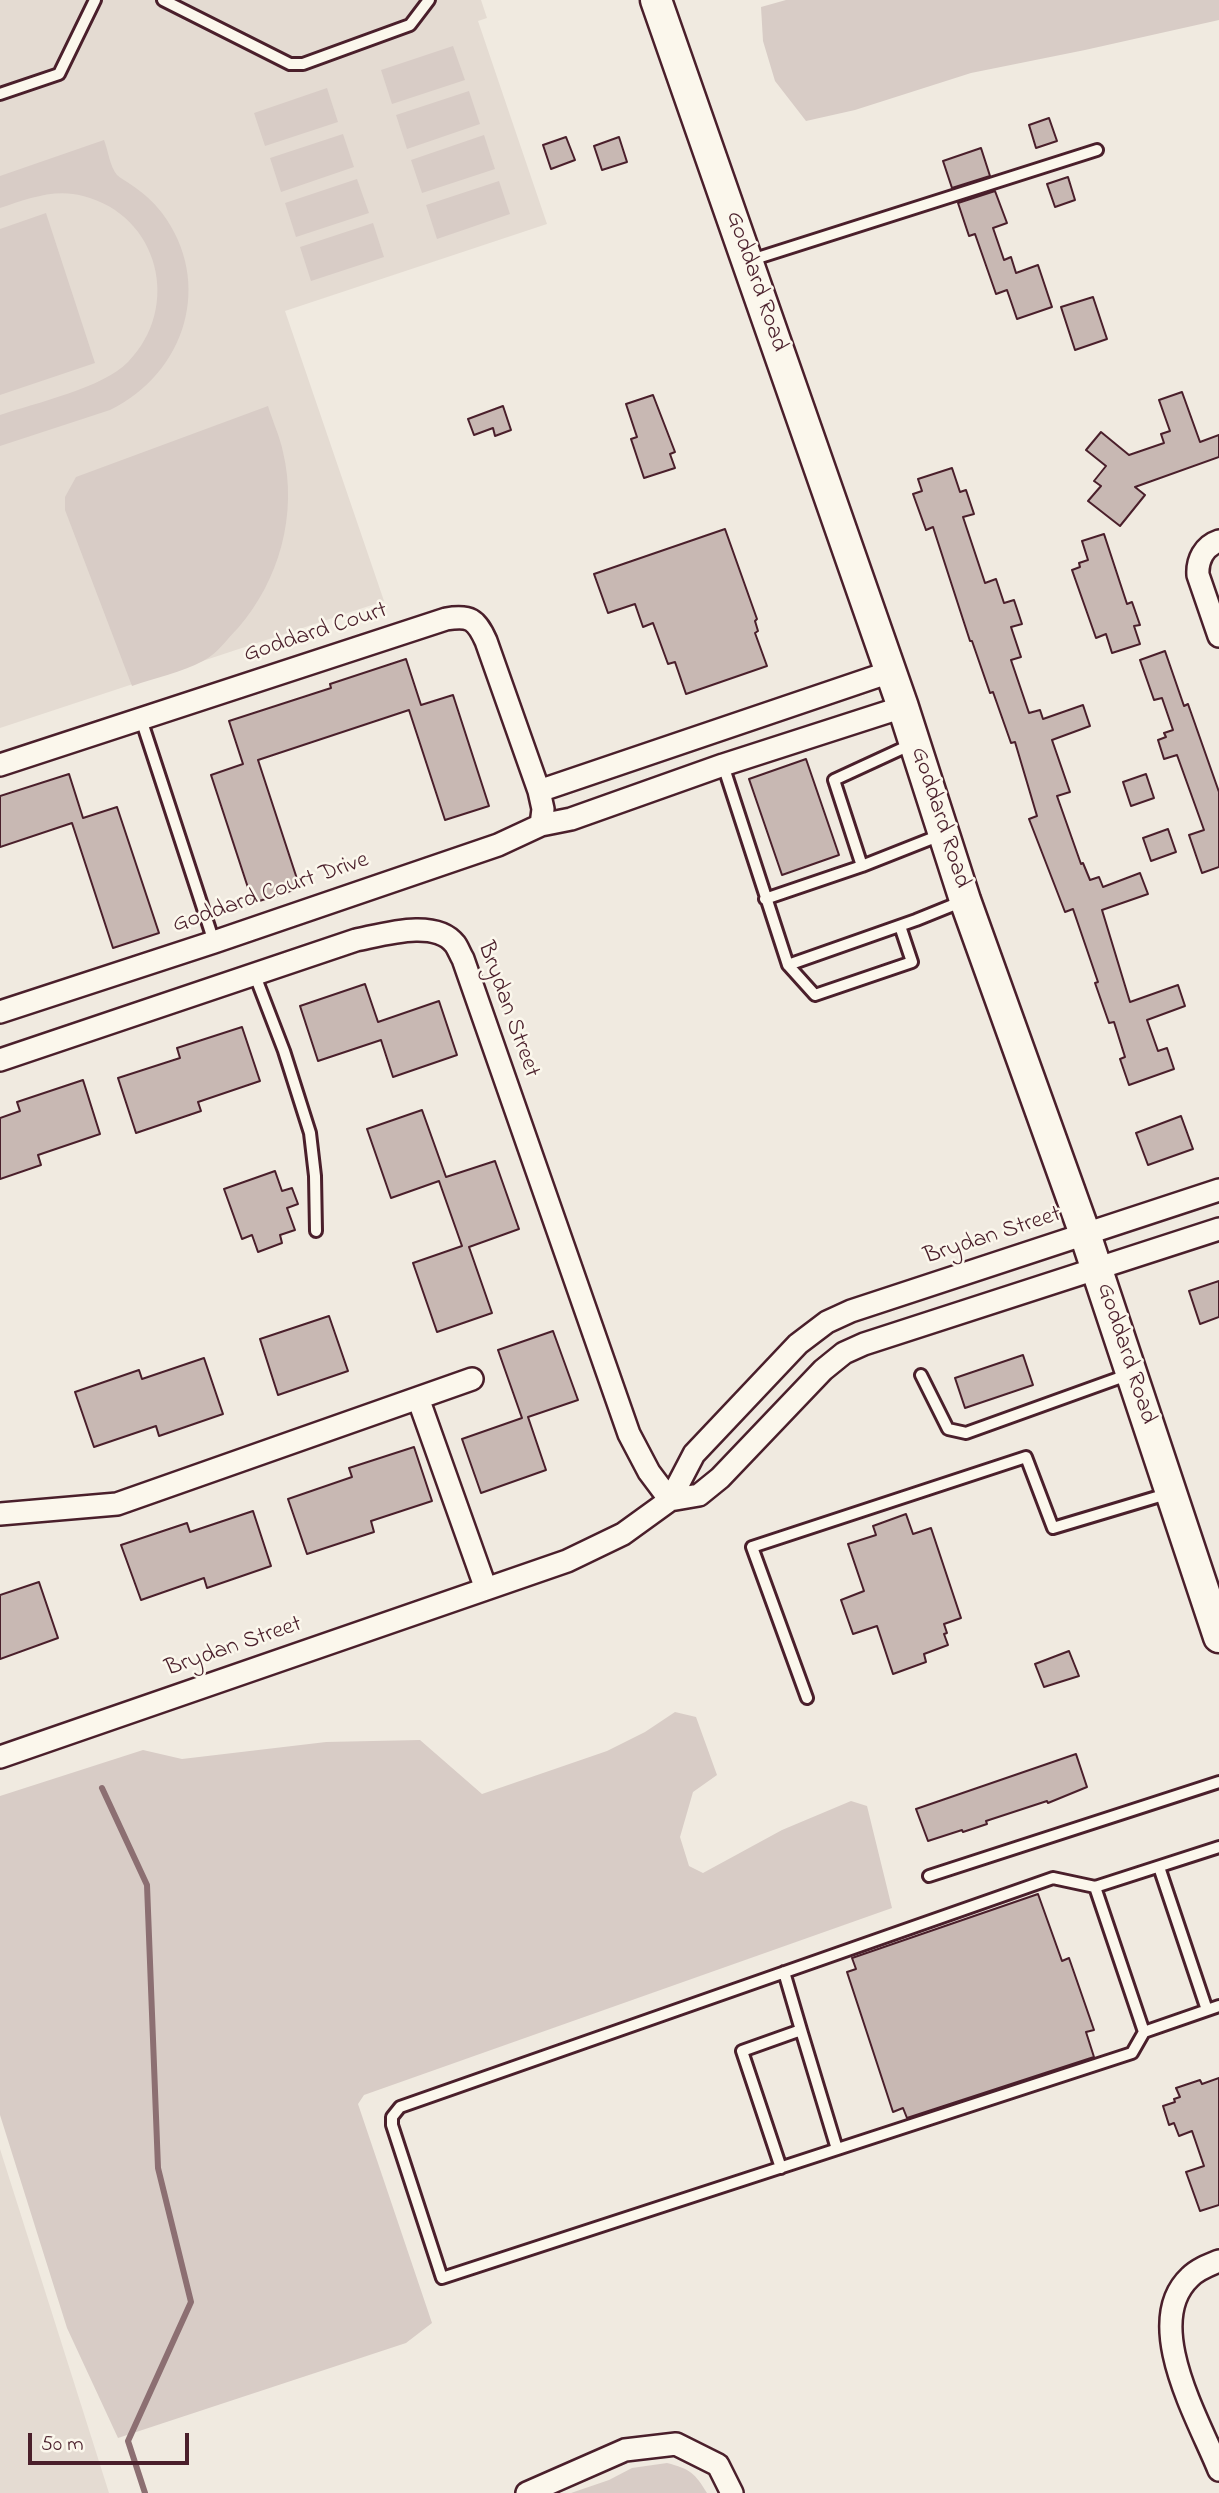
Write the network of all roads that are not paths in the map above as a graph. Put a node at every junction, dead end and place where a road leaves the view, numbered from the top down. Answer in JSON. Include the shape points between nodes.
{"nodes":[{"id":1,"x":95,"y":0,"type":"edge"},
{"id":2,"x":163,"y":0,"type":"edge"},
{"id":3,"x":429,"y":0,"type":"edge"},
{"id":4,"x":656,"y":0,"type":"edge"},
{"id":5,"x":0,"y":94,"type":"edge"},
{"id":6,"x":1097,"y":150,"type":"dead end"},
{"id":7,"x":748,"y":261,"type":"junction"},
{"id":8,"x":1219,"y":541,"type":"edge"},
{"id":9,"x":1219,"y":636,"type":"edge"},
{"id":10,"x":890,"y":672,"type":"junction"},
{"id":11,"x":903,"y":707,"type":"junction"},
{"id":12,"x":141,"y":719,"type":"junction"},
{"id":13,"x":915,"y":743,"type":"junction"},
{"id":14,"x":0,"y":765,"type":"edge"},
{"id":15,"x":723,"y":765,"type":"junction"},
{"id":16,"x":541,"y":808,"type":"junction"},
{"id":17,"x":945,"y":833,"type":"junction"},
{"id":18,"x":862,"y":866,"type":"junction"},
{"id":19,"x":765,"y":899,"type":"junction"},
{"id":20,"x":965,"y":900,"type":"junction"},
{"id":21,"x":900,"y":926,"type":"junction"},
{"id":22,"x":214,"y":943,"type":"junction"},
{"id":23,"x":788,"y":965,"type":"junction"},
{"id":24,"x":254,"y":973,"type":"junction"},
{"id":25,"x":0,"y":1012,"type":"edge"},
{"id":26,"x":0,"y":1060,"type":"edge"},
{"id":27,"x":1219,"y":1190,"type":"edge"},
{"id":28,"x":1219,"y":1229,"type":"edge"},
{"id":29,"x":316,"y":1231,"type":"dead end"},
{"id":30,"x":1085,"y":1234,"type":"junction"},
{"id":31,"x":1096,"y":1267,"type":"junction"},
{"id":32,"x":1132,"y":1373,"type":"junction"},
{"id":33,"x":920,"y":1375,"type":"dead end"},
{"id":34,"x":472,"y":1380,"type":"dead end"},
{"id":35,"x":418,"y":1398,"type":"junction"},
{"id":36,"x":1170,"y":1493,"type":"junction"},
{"id":37,"x":670,"y":1500,"type":"junction"},
{"id":38,"x":0,"y":1514,"type":"edge"},
{"id":39,"x":486,"y":1589,"type":"junction"},
{"id":40,"x":1219,"y":1637,"type":"edge"},
{"id":41,"x":807,"y":1698,"type":"dead end"},
{"id":42,"x":0,"y":1757,"type":"edge"},
{"id":43,"x":1219,"y":1782,"type":"edge"},
{"id":44,"x":1219,"y":1847,"type":"edge"},
{"id":45,"x":1159,"y":1867,"type":"junction"},
{"id":46,"x":929,"y":1876,"type":"dead end"},
{"id":47,"x":1095,"y":1888,"type":"junction"},
{"id":48,"x":784,"y":1972,"type":"junction"},
{"id":49,"x":1219,"y":2006,"type":"edge"},
{"id":50,"x":1208,"y":2010,"type":"junction"},
{"id":51,"x":801,"y":2030,"type":"junction"},
{"id":52,"x":1144,"y":2032,"type":"junction"},
{"id":53,"x":837,"y":2149,"type":"junction"},
{"id":54,"x":781,"y":2168,"type":"junction"},
{"id":55,"x":1219,"y":2261,"type":"edge"},
{"id":56,"x":1219,"y":2470,"type":"edge"},
{"id":57,"x":527,"y":2493,"type":"edge"},
{"id":58,"x":732,"y":2493,"type":"edge"}],
"edges":[{"from":1,"to":5,"type":"lane","via":[[59,74]]},
{"from":2,"to":3,"type":"lane","via":[[290,64],[303,64],[410,25]]},
{"from":4,"to":7,"type":"main road","name":"Goddard Road"},
{"from":6,"to":7,"type":"lane"},
{"from":7,"to":10,"type":"main road","name":"Goddard Road"},
{"from":8,"to":9,"type":"street","via":[[1201,557],[1198,575]]},
{"from":10,"to":11,"type":"main road","name":"Goddard Road"},
{"from":10,"to":16,"type":"street"},
{"from":11,"to":13,"type":"main road","name":"Goddard Road"},
{"from":11,"to":15,"type":"street"},
{"from":12,"to":14,"type":"street","name":"Goddard Court"},
{"from":12,"to":16,"type":"street","name":"Goddard Court","via":[[463,616],[481,629],[486,641]]},
{"from":12,"to":22,"type":"lane"},
{"from":13,"to":17,"type":"main road","name":"Goddard Road"},
{"from":13,"to":18,"type":"lane","via":[[834,780]]},
{"from":15,"to":16,"type":"street","via":[[571,819]]},
{"from":15,"to":19,"type":"lane"},
{"from":16,"to":22,"type":"street","name":"Goddard Court Drive","via":[[498,845]]},
{"from":17,"to":18,"type":"lane"},
{"from":17,"to":20,"type":"main road","name":"Goddard Road"},
{"from":18,"to":19,"type":"lane"},
{"from":19,"to":23,"type":"lane"},
{"from":20,"to":21,"type":"lane"},
{"from":20,"to":30,"type":"main road","name":"Goddard Road"},
{"from":21,"to":23,"type":"lane"},
{"from":21,"to":23,"type":"lane","via":[[912,962],[815,995]]},
{"from":22,"to":25,"type":"street","name":"Goddard Court Drive"},
{"from":24,"to":26,"type":"street","name":"Brydan Street"},
{"from":24,"to":29,"type":"lane","via":[[310,1133]]},
{"from":24,"to":37,"type":"street","name":"Brydan Street","via":[[356,940],[406,930],[442,934],[454,942],[629,1434]]},
{"from":27,"to":30,"type":"street","name":"Brydan Street"},
{"from":28,"to":31,"type":"street","name":"Brydan Street"},
{"from":30,"to":31,"type":"main road","name":"Goddard Road"},
{"from":30,"to":37,"type":"street","name":"Brydan Street","via":[[827,1322],[799,1344],[694,1454]]},
{"from":31,"to":32,"type":"main road","name":"Goddard Road"},
{"from":31,"to":37,"type":"street","name":"Brydan Street","via":[[844,1353],[720,1478],[699,1495]]},
{"from":32,"to":33,"type":"lane","via":[[966,1433],[948,1429]]},
{"from":32,"to":36,"type":"main road","name":"Goddard Road"},
{"from":34,"to":35,"type":"street"},
{"from":35,"to":38,"type":"street","via":[[117,1504]]},
{"from":35,"to":39,"type":"street"},
{"from":36,"to":40,"type":"main road","name":"Goddard Road"},
{"from":36,"to":41,"type":"lane","via":[[1053,1528],[1026,1457],[752,1547]]},
{"from":37,"to":39,"type":"street","name":"Brydan Street","via":[[623,1534]]},
{"from":39,"to":42,"type":"street","name":"Brydan Street"},
{"from":43,"to":46,"type":"lane"},
{"from":44,"to":45,"type":"lane"},
{"from":45,"to":47,"type":"lane"},
{"from":45,"to":50,"type":"lane"},
{"from":47,"to":48,"type":"lane","via":[[1053,1878]]},
{"from":47,"to":52,"type":"lane"},
{"from":48,"to":51,"type":"lane"},
{"from":48,"to":54,"type":"lane","via":[[400,2108],[392,2117],[442,2278]]},
{"from":49,"to":50,"type":"lane"},
{"from":50,"to":52,"type":"lane"},
{"from":51,"to":53,"type":"lane"},
{"from":51,"to":54,"type":"lane","via":[[742,2051]]},
{"from":52,"to":53,"type":"lane","via":[[1132,2053]]},
{"from":53,"to":54,"type":"lane"},
{"from":55,"to":56,"type":"street","via":[[1184,2283],[1170,2321],[1177,2367]]},
{"from":57,"to":58,"type":"street","via":[[625,2450],[676,2444],[718,2465]]}]}
